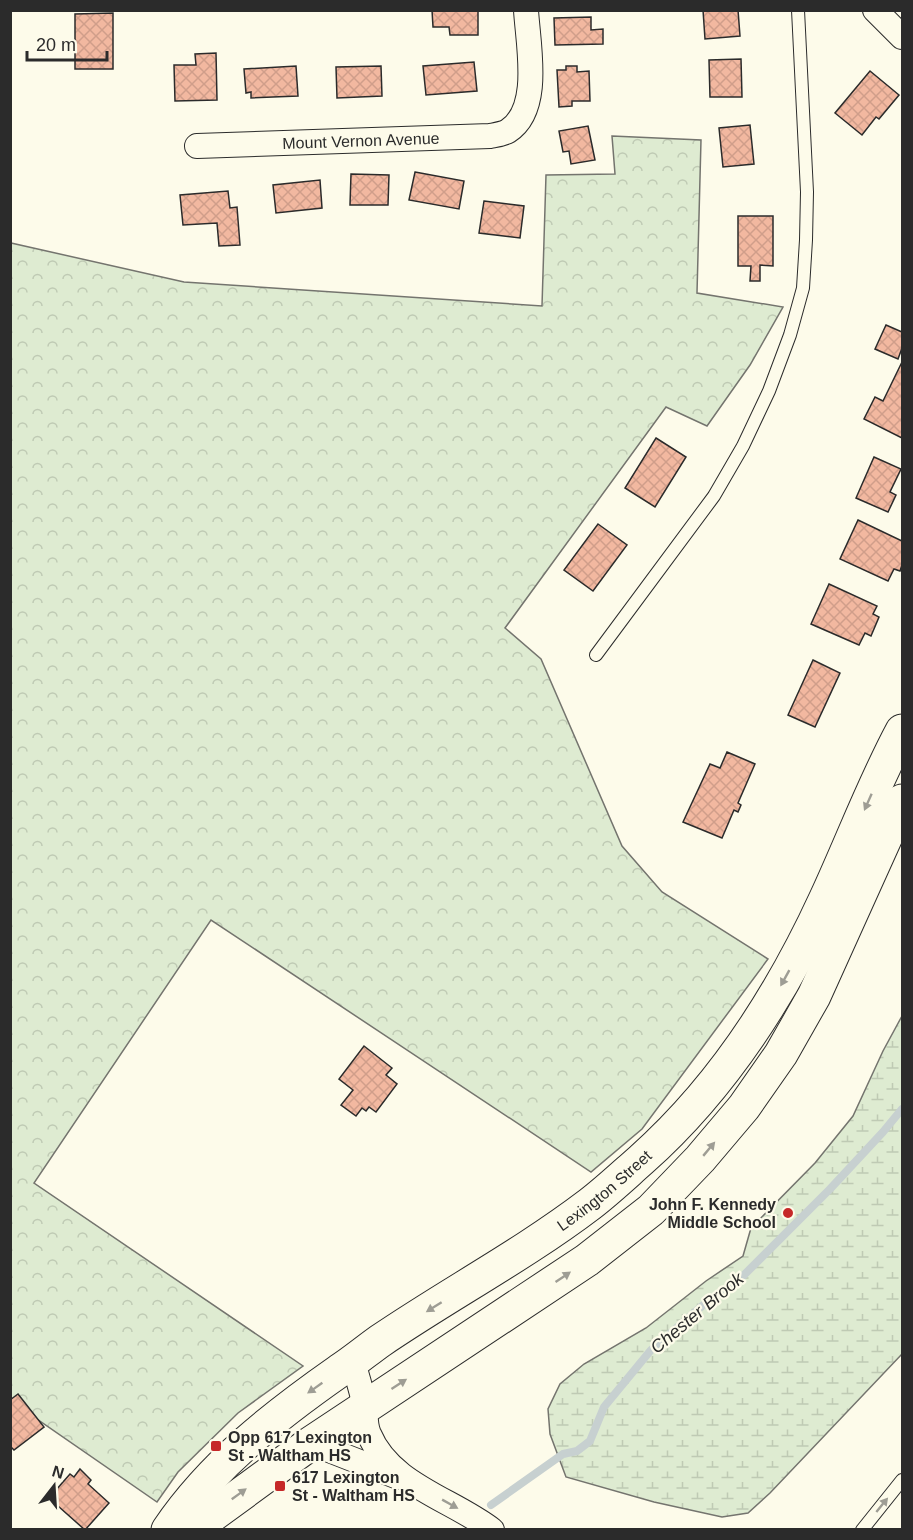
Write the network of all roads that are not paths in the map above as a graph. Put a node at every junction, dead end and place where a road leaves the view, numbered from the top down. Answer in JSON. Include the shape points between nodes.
{"nodes":[{"id":1,"x":526,"y":10,"type":"edge"},
{"id":2,"x":798,"y":10,"type":"edge"},
{"id":3,"x":875,"y":10,"type":"edge"},
{"id":4,"x":903,"y":38,"type":"edge"},
{"id":5,"x":197,"y":146,"type":"dead end"},
{"id":6,"x":596,"y":655,"type":"dead end"},
{"id":7,"x":903,"y":731,"type":"edge"},
{"id":8,"x":895,"y":762,"type":"edge"},
{"id":9,"x":903,"y":801,"type":"edge"},
{"id":10,"x":353,"y":1362,"type":"junction"},
{"id":11,"x":365,"y":1406,"type":"junction"},
{"id":12,"x":310,"y":1443,"type":"junction"},
{"id":13,"x":903,"y":1479,"type":"edge"},
{"id":14,"x":410,"y":1482,"type":"junction"},
{"id":15,"x":168,"y":1530,"type":"edge"},
{"id":16,"x":192,"y":1530,"type":"edge"},
{"id":17,"x":492,"y":1530,"type":"edge"},
{"id":18,"x":862,"y":1530,"type":"edge"}],
"edges":[{"from":1,"to":5,"type":"street","name":"Mount Vernon Avenue","via":[[528,102],[520,120],[507,132],[490,136]]},
{"from":2,"to":6,"type":"lane","via":[[806,240],[803,288],[790,335],[769,391],[714,496]]},
{"from":3,"to":4,"type":"street"},
{"from":7,"to":8,"type":"main road","name":"Lexington Street"},
{"from":8,"to":10,"type":"main road","name":"Lexington Street","one_way":true,"via":[[765,1013],[731,1062],[688,1112],[644,1158],[591,1204],[379,1341]]},
{"from":11,"to":9,"type":"main road","one_way":true,"via":[[587,1260],[651,1210],[700,1159],[744,1107],[781,1054],[814,996]]},
{"from":10,"to":11,"type":"street"},
{"from":10,"to":15,"type":"main road","name":"Lexington Street","one_way":true,"via":[[253,1437],[207,1481]]},
{"from":11,"to":12,"type":"main road"},
{"from":11,"to":14,"type":"street","via":[[368,1433],[382,1458]]},
{"from":12,"to":14,"type":"street"},
{"from":16,"to":12,"type":"main road","one_way":true},
{"from":18,"to":13,"type":"lane","one_way":true},
{"from":14,"to":17,"type":"street","one_way":true}]}
